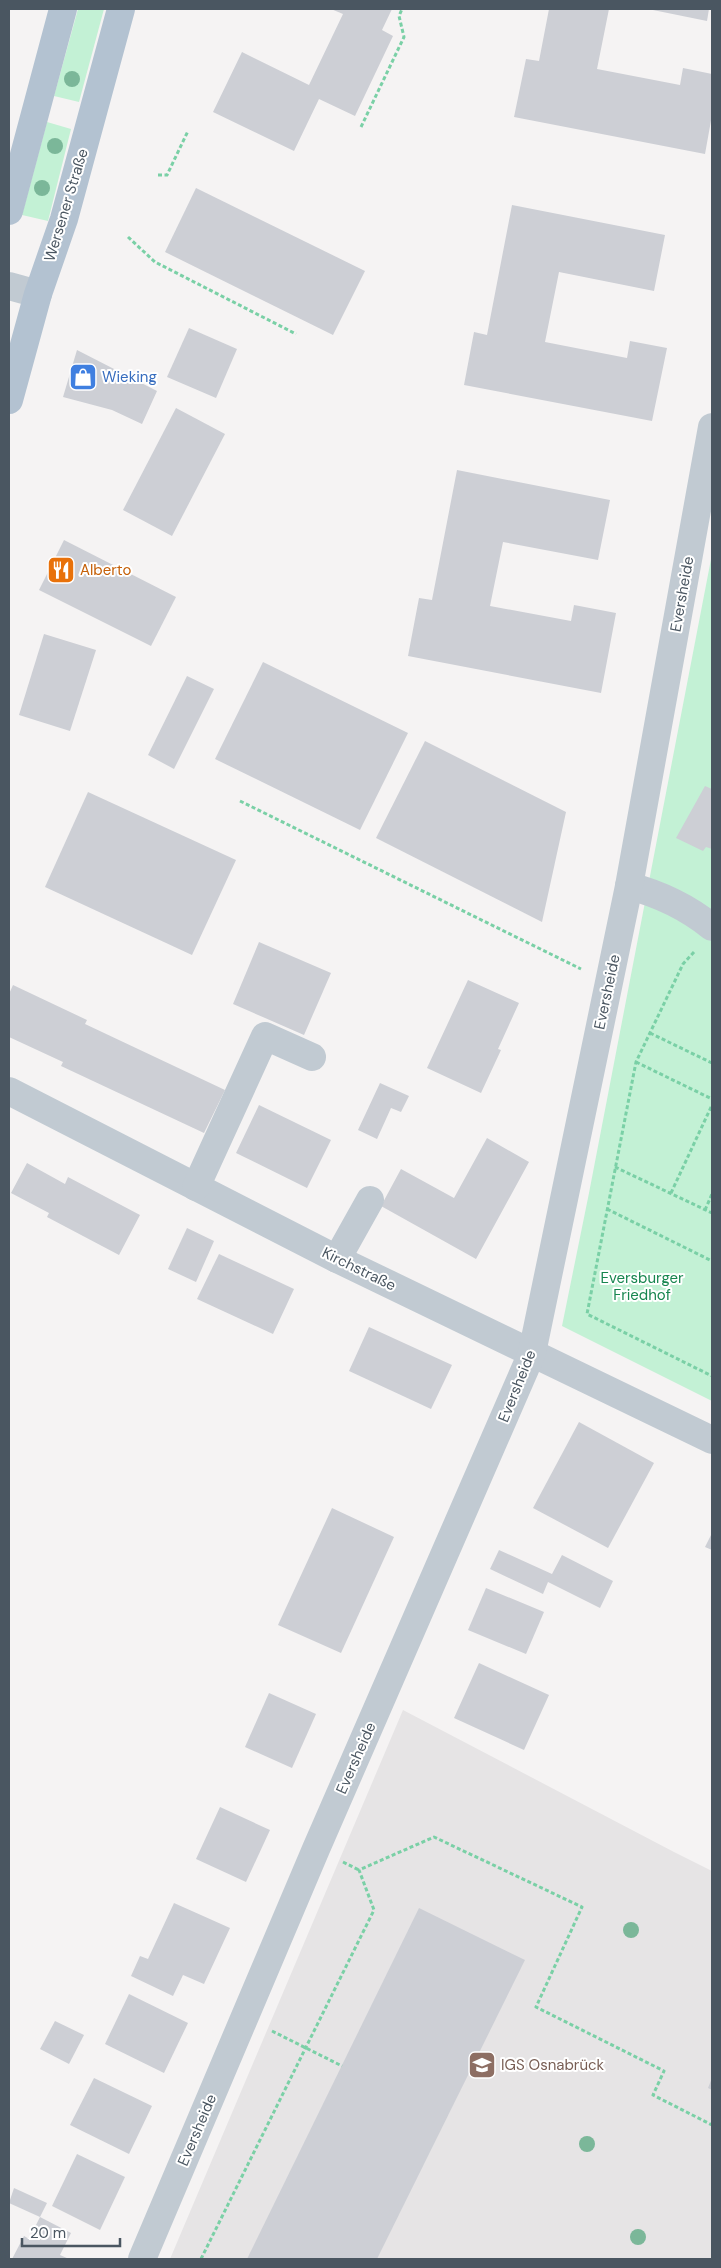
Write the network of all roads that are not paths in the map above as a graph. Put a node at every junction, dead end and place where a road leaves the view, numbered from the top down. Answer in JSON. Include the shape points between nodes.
{"nodes":[{"id":1,"x":63,"y":9,"type":"edge"},
{"id":2,"x":120,"y":9,"type":"edge"},
{"id":3,"x":9,"y":211,"type":"edge"},
{"id":4,"x":9,"y":286,"type":"edge"},
{"id":5,"x":38,"y":294,"type":"junction"},
{"id":6,"x":9,"y":400,"type":"edge"},
{"id":7,"x":712,"y":427,"type":"edge"},
{"id":8,"x":628,"y":886,"type":"junction"},
{"id":9,"x":712,"y":927,"type":"edge"},
{"id":10,"x":312,"y":1056,"type":"dead end"},
{"id":11,"x":9,"y":1091,"type":"edge"},
{"id":12,"x":196,"y":1187,"type":"junction"},
{"id":13,"x":370,"y":1200,"type":"dead end"},
{"id":14,"x":336,"y":1259,"type":"junction"},
{"id":15,"x":532,"y":1353,"type":"junction"},
{"id":16,"x":712,"y":1440,"type":"edge"},
{"id":17,"x":142,"y":2259,"type":"edge"}],
"edges":[{"from":1,"to":3,"type":"main road"},
{"from":2,"to":5,"type":"main road","name":"Wersener Straße","via":[[64,220]]},
{"from":4,"to":5,"type":"street"},
{"from":5,"to":6,"type":"main road","name":"Wersener Straße"},
{"from":7,"to":8,"type":"street","name":"Eversheide"},
{"from":8,"to":9,"type":"street","via":[[692,910]]},
{"from":8,"to":15,"type":"street","name":"Eversheide"},
{"from":10,"to":12,"type":"street","via":[[265,1036]]},
{"from":11,"to":12,"type":"street","name":"Kirchstraße"},
{"from":12,"to":14,"type":"street","name":"Kirchstraße"},
{"from":13,"to":14,"type":"street"},
{"from":14,"to":15,"type":"street","name":"Kirchstraße"},
{"from":15,"to":16,"type":"street","name":"Kirchstraße"},
{"from":15,"to":17,"type":"street","name":"Eversheide"}]}
